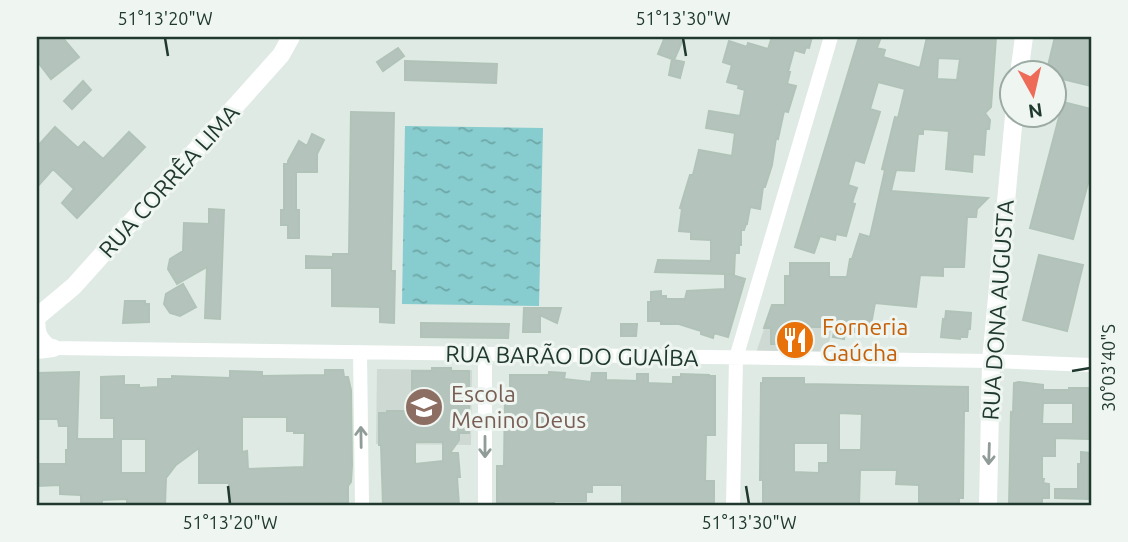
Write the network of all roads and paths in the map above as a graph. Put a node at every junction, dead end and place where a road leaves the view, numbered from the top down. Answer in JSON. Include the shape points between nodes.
{"nodes":[{"id":1,"x":291,"y":37,"type":"edge"},
{"id":2,"x":831,"y":37,"type":"edge"},
{"id":3,"x":1024,"y":37,"type":"edge"},
{"id":4,"x":1021,"y":60,"type":"edge"},
{"id":5,"x":1013,"y":130,"type":"edge"},
{"id":6,"x":38,"y":316,"type":"edge"},
{"id":7,"x":42,"y":347,"type":"edge"},
{"id":8,"x":360,"y":352,"type":"junction"},
{"id":9,"x":485,"y":354,"type":"junction"},
{"id":10,"x":736,"y":358,"type":"junction"},
{"id":11,"x":991,"y":362,"type":"junction"},
{"id":12,"x":1091,"y":365,"type":"edge"},
{"id":13,"x":362,"y":505,"type":"edge"},
{"id":14,"x":485,"y":505,"type":"edge"},
{"id":15,"x":733,"y":505,"type":"edge"},
{"id":16,"x":988,"y":505,"type":"edge"}],
"edges":[{"from":1,"to":6,"type":"street","name":"RUA CORRÊA LIMA","via":[[281,55],[74,286]]},
{"from":2,"to":10,"type":"street"},
{"from":3,"to":4,"type":"street"},
{"from":5,"to":11,"type":"street","name":"RUA DONA AUGUSTA"},
{"from":6,"to":7,"type":"street","name":"RUA BARÃO DO GUAÍBA"},
{"from":7,"to":8,"type":"street","name":"RUA BARÃO DO GUAÍBA"},
{"from":8,"to":9,"type":"street","name":"RUA BARÃO DO GUAÍBA"},
{"from":13,"to":8,"type":"street","one_way":true},
{"from":9,"to":10,"type":"street","name":"RUA BARÃO DO GUAÍBA"},
{"from":9,"to":14,"type":"street","one_way":true},
{"from":10,"to":11,"type":"street","name":"RUA BARÃO DO GUAÍBA"},
{"from":10,"to":15,"type":"street"},
{"from":11,"to":12,"type":"street","name":"RUA BARÃO DO GUAÍBA"},
{"from":11,"to":16,"type":"street","name":"RUA DONA AUGUSTA","one_way":true}]}
